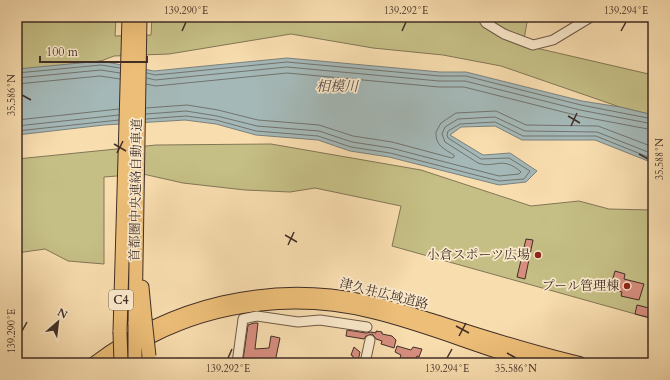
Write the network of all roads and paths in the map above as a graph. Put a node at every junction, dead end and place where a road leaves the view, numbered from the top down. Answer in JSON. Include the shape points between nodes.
{"nodes":[{"id":1,"x":130,"y":17,"type":"edge"},
{"id":2,"x":140,"y":17,"type":"edge"},
{"id":3,"x":482,"y":17,"type":"edge"},
{"id":4,"x":591,"y":17,"type":"edge"},
{"id":5,"x":140,"y":322,"type":"junction"},
{"id":6,"x":367,"y":327,"type":"dead end"},
{"id":7,"x":370,"y":340,"type":"dead end"},
{"id":8,"x":94,"y":363,"type":"edge"},
{"id":9,"x":109,"y":363,"type":"edge"},
{"id":10,"x":121,"y":363,"type":"edge"},
{"id":11,"x":135,"y":363,"type":"edge"},
{"id":12,"x":149,"y":363,"type":"edge"},
{"id":13,"x":237,"y":363,"type":"edge"},
{"id":14,"x":365,"y":363,"type":"edge"},
{"id":15,"x":534,"y":363,"type":"edge"},
{"id":16,"x":580,"y":363,"type":"edge"}],
"edges":[{"from":1,"to":10,"type":"highway","name":"首都圏中央連絡自動車道","number":"C4","bridge":true},
{"from":2,"to":5,"type":"highway","name":"首都圏中央連絡自動車道","via":[[136,222]]},
{"from":3,"to":4,"type":"street","via":[[486,23],[504,34],[533,45],[553,40]]},
{"from":5,"to":11,"type":"highway","number":"C4","bridge":true},
{"from":5,"to":12,"type":"highway","bridge":true},
{"from":6,"to":13,"type":"street","via":[[320,320],[298,322],[257,316],[243,319]]},
{"from":7,"to":14,"type":"street"},
{"from":8,"to":16,"type":"main road","name":"津久井広域道路","via":[[161,322],[192,310],[239,298],[271,294],[335,296],[382,306],[534,352]]},
{"from":9,"to":15,"type":"main road","name":"津久井広域道路","via":[[154,336],[199,317],[245,306],[292,303],[335,305],[371,312]]}]}
